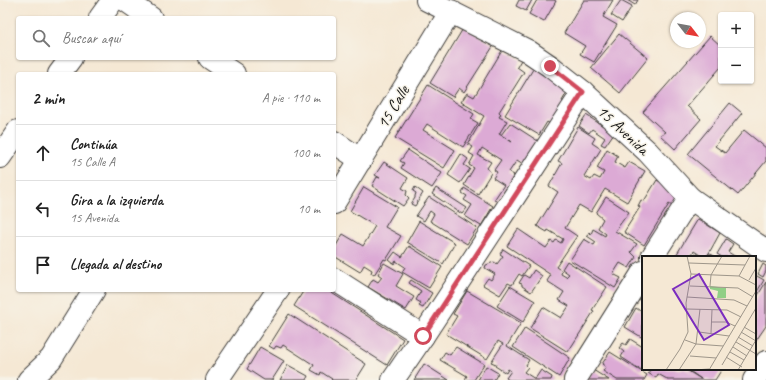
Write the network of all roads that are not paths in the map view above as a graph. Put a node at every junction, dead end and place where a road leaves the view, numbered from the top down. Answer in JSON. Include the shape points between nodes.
{"nodes":[{"id":1,"x":113,"y":0,"type":"edge"},
{"id":2,"x":125,"y":0,"type":"edge"},
{"id":3,"x":427,"y":0,"type":"edge"},
{"id":4,"x":451,"y":11,"type":"junction"},
{"id":5,"x":101,"y":16,"type":"edge"},
{"id":6,"x":148,"y":16,"type":"edge"},
{"id":7,"x":70,"y":60,"type":"edge"},
{"id":8,"x":213,"y":60,"type":"edge"},
{"id":9,"x":60,"y":72,"type":"edge"},
{"id":10,"x":231,"y":72,"type":"edge"},
{"id":11,"x":583,"y":92,"type":"junction"},
{"id":12,"x":16,"y":134,"type":"edge"},
{"id":13,"x":336,"y":143,"type":"edge"},
{"id":14,"x":0,"y":157,"type":"edge"},
{"id":15,"x":361,"y":160,"type":"junction"},
{"id":16,"x":690,"y":198,"type":"junction"},
{"id":17,"x":336,"y":200,"type":"edge"},
{"id":18,"x":766,"y":251,"type":"edge"},
{"id":19,"x":653,"y":256,"type":"edge"},
{"id":20,"x":642,"y":274,"type":"edge"},
{"id":21,"x":336,"y":280,"type":"edge"},
{"id":22,"x":93,"y":292,"type":"edge"},
{"id":23,"x":277,"y":292,"type":"edge"},
{"id":24,"x":423,"y":336,"type":"junction"},
{"id":25,"x":766,"y":362,"type":"edge"},
{"id":26,"x":29,"y":380,"type":"edge"},
{"id":27,"x":217,"y":380,"type":"edge"},
{"id":28,"x":393,"y":380,"type":"edge"},
{"id":29,"x":575,"y":380,"type":"edge"},
{"id":30,"x":754,"y":380,"type":"edge"}],
"edges":[{"from":1,"to":5,"type":"street"},
{"from":2,"to":6,"type":"street"},
{"from":3,"to":4,"type":"street","name":"15 Avenida"},
{"from":4,"to":11,"type":"street","name":"15 Avenida","via":[[528,51]]},
{"from":4,"to":15,"type":"street","name":"15 Calle"},
{"from":7,"to":9,"type":"street"},
{"from":8,"to":10,"type":"street"},
{"from":11,"to":16,"type":"street","name":"15 Avenida","via":[[648,152]]},
{"from":11,"to":24,"type":"street"},
{"from":12,"to":14,"type":"street"},
{"from":13,"to":15,"type":"street"},
{"from":15,"to":17,"type":"street","name":"15 Calle"},
{"from":16,"to":18,"type":"street","name":"15 Avenida"},
{"from":16,"to":19,"type":"street"},
{"from":20,"to":29,"type":"street"},
{"from":21,"to":24,"type":"street"},
{"from":22,"to":26,"type":"street","via":[[51,358]]},
{"from":23,"to":27,"type":"street"},
{"from":24,"to":28,"type":"street"},
{"from":25,"to":30,"type":"street"}]}
